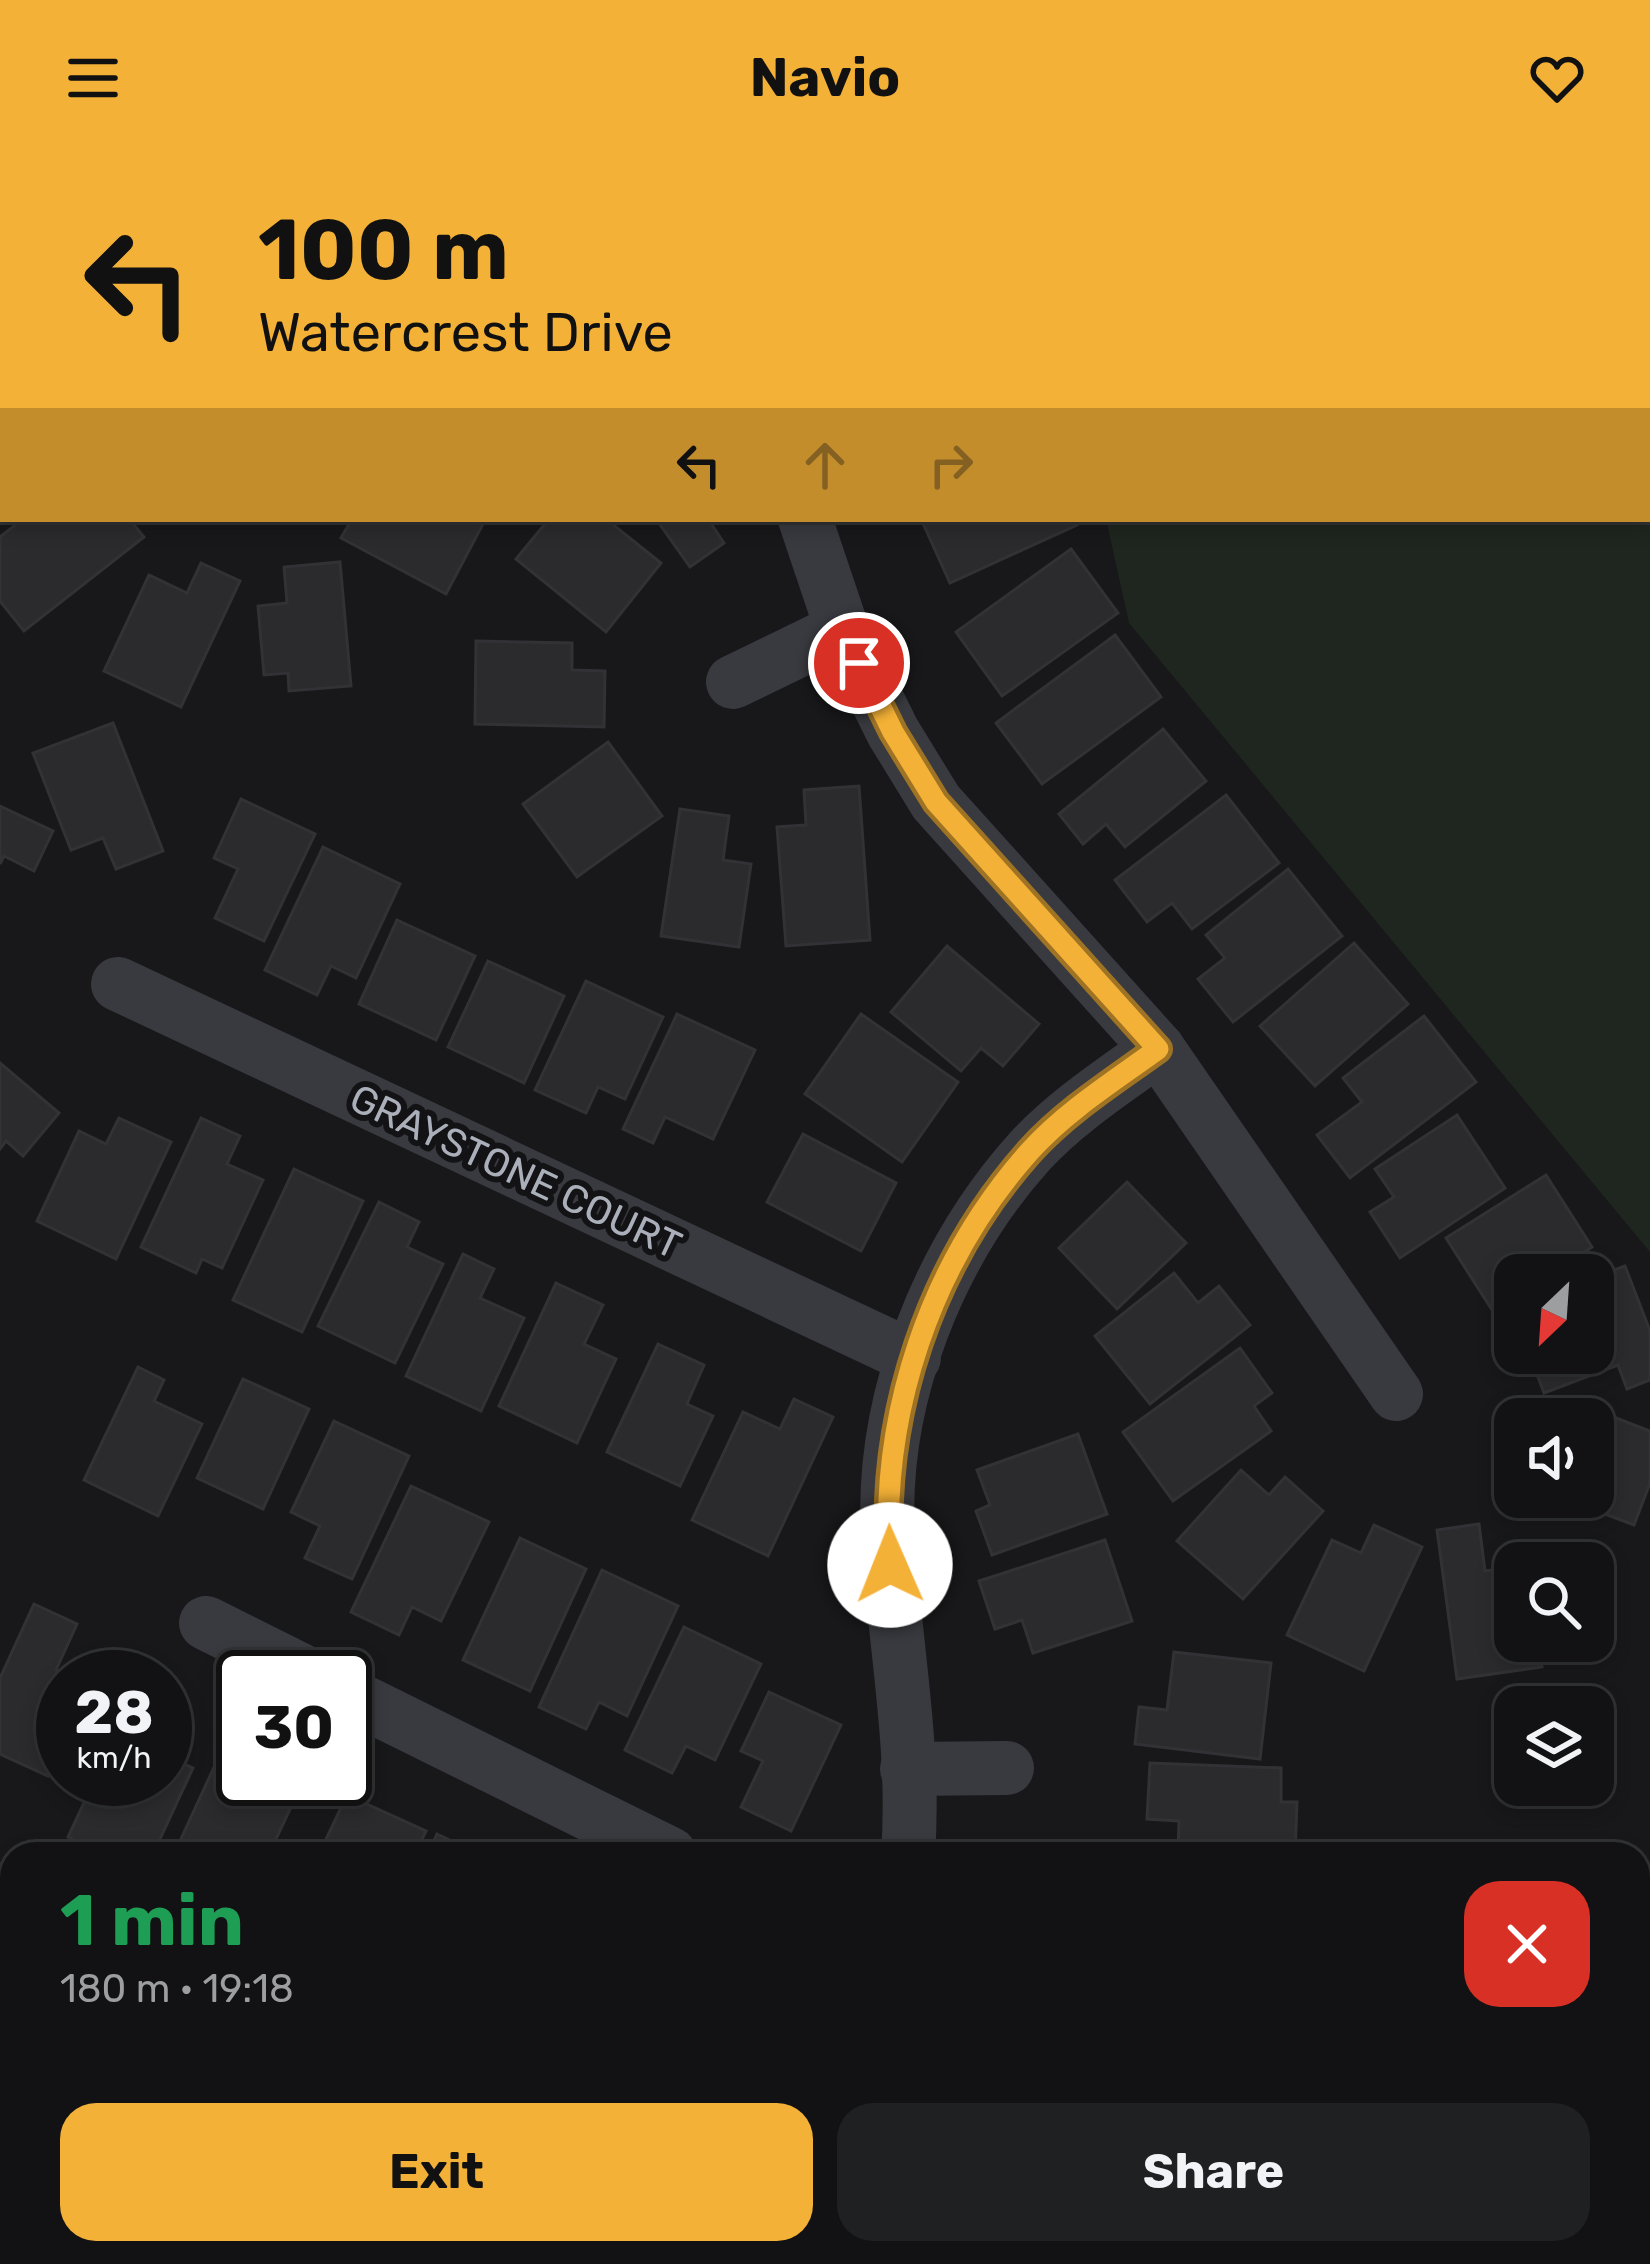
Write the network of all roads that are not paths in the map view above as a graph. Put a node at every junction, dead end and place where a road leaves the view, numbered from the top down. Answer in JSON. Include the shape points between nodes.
{"nodes":[{"id":1,"x":806,"y":522,"type":"edge"},
{"id":2,"x":842,"y":629,"type":"junction"},
{"id":3,"x":734,"y":682,"type":"dead end"},
{"id":4,"x":118,"y":984,"type":"dead end"},
{"id":5,"x":1158,"y":1049,"type":"junction"},
{"id":6,"x":914,"y":1358,"type":"junction"},
{"id":7,"x":1396,"y":1394,"type":"dead end"},
{"id":8,"x":206,"y":1623,"type":"dead end"},
{"id":9,"x":260,"y":1650,"type":"edge"},
{"id":10,"x":372,"y":1706,"type":"edge"},
{"id":11,"x":1006,"y":1768,"type":"dead end"},
{"id":12,"x":907,"y":1769,"type":"junction"},
{"id":13,"x":646,"y":1842,"type":"edge"},
{"id":14,"x":908,"y":1842,"type":"edge"}],
"edges":[{"from":1,"to":2,"type":"street"},
{"from":2,"to":3,"type":"street"},
{"from":2,"to":5,"type":"street","via":[[936,802]]},
{"from":4,"to":6,"type":"street","name":"GRAYSTONE COURT"},
{"from":5,"to":6,"type":"street","via":[[1070,1113],[989,1201]]},
{"from":5,"to":7,"type":"street"},
{"from":6,"to":12,"type":"street","via":[[897,1420],[887,1529]]},
{"from":8,"to":9,"type":"street"},
{"from":10,"to":13,"type":"street"},
{"from":11,"to":12,"type":"street"},
{"from":12,"to":14,"type":"street"}]}
